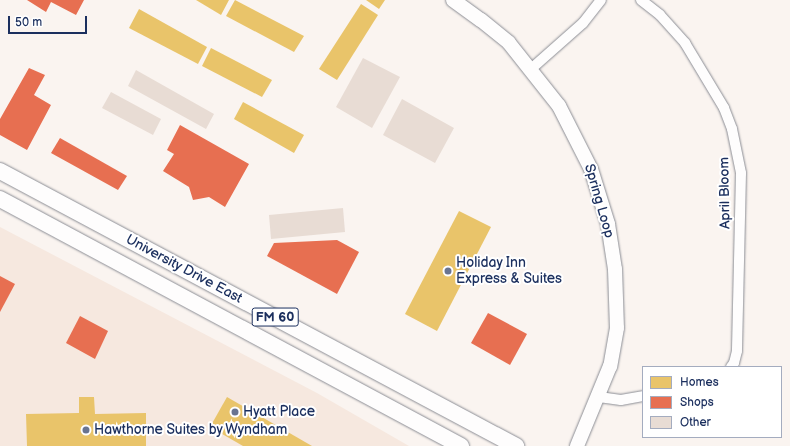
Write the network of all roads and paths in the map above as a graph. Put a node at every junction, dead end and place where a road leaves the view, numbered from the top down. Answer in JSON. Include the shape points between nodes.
{"nodes":[{"id":1,"x":452,"y":0,"type":"edge"},
{"id":2,"x":601,"y":0,"type":"edge"},
{"id":3,"x":641,"y":0,"type":"edge"},
{"id":4,"x":532,"y":69,"type":"junction"},
{"id":5,"x":0,"y":171,"type":"edge"},
{"id":6,"x":0,"y":199,"type":"edge"},
{"id":7,"x":211,"y":283,"type":"junction"},
{"id":8,"x":200,"y":306,"type":"junction"},
{"id":9,"x":732,"y":366,"type":"edge"},
{"id":10,"x":642,"y":396,"type":"edge"},
{"id":11,"x":599,"y":397,"type":"junction"},
{"id":12,"x":461,"y":446,"type":"edge"},
{"id":13,"x":516,"y":446,"type":"edge"},
{"id":14,"x":577,"y":446,"type":"edge"}],
"edges":[{"from":1,"to":4,"type":"street","name":"Spring Loop","via":[[482,20]]},
{"from":2,"to":4,"type":"street","via":[[583,23]]},
{"from":3,"to":9,"type":"street","name":"April Bloom","via":[[660,15],[685,43],[724,108],[734,135],[741,181],[737,351]]},
{"from":4,"to":11,"type":"street","name":"Spring Loop","via":[[559,106],[580,143],[608,224],[615,269],[616,328],[610,366]]},
{"from":5,"to":7,"type":"main road","name":"University Drive East","number":"FM 60"},
{"from":6,"to":8,"type":"main road","name":"University Drive East","number":"FM 60"},
{"from":7,"to":8,"type":"main road"},
{"from":7,"to":13,"type":"main road","name":"University Drive East","number":"FM 60"},
{"from":8,"to":12,"type":"main road","name":"University Drive East","number":"FM 60"},
{"from":10,"to":11,"type":"street","via":[[621,400]]},
{"from":11,"to":14,"type":"street","name":"Spring Loop"}]}
